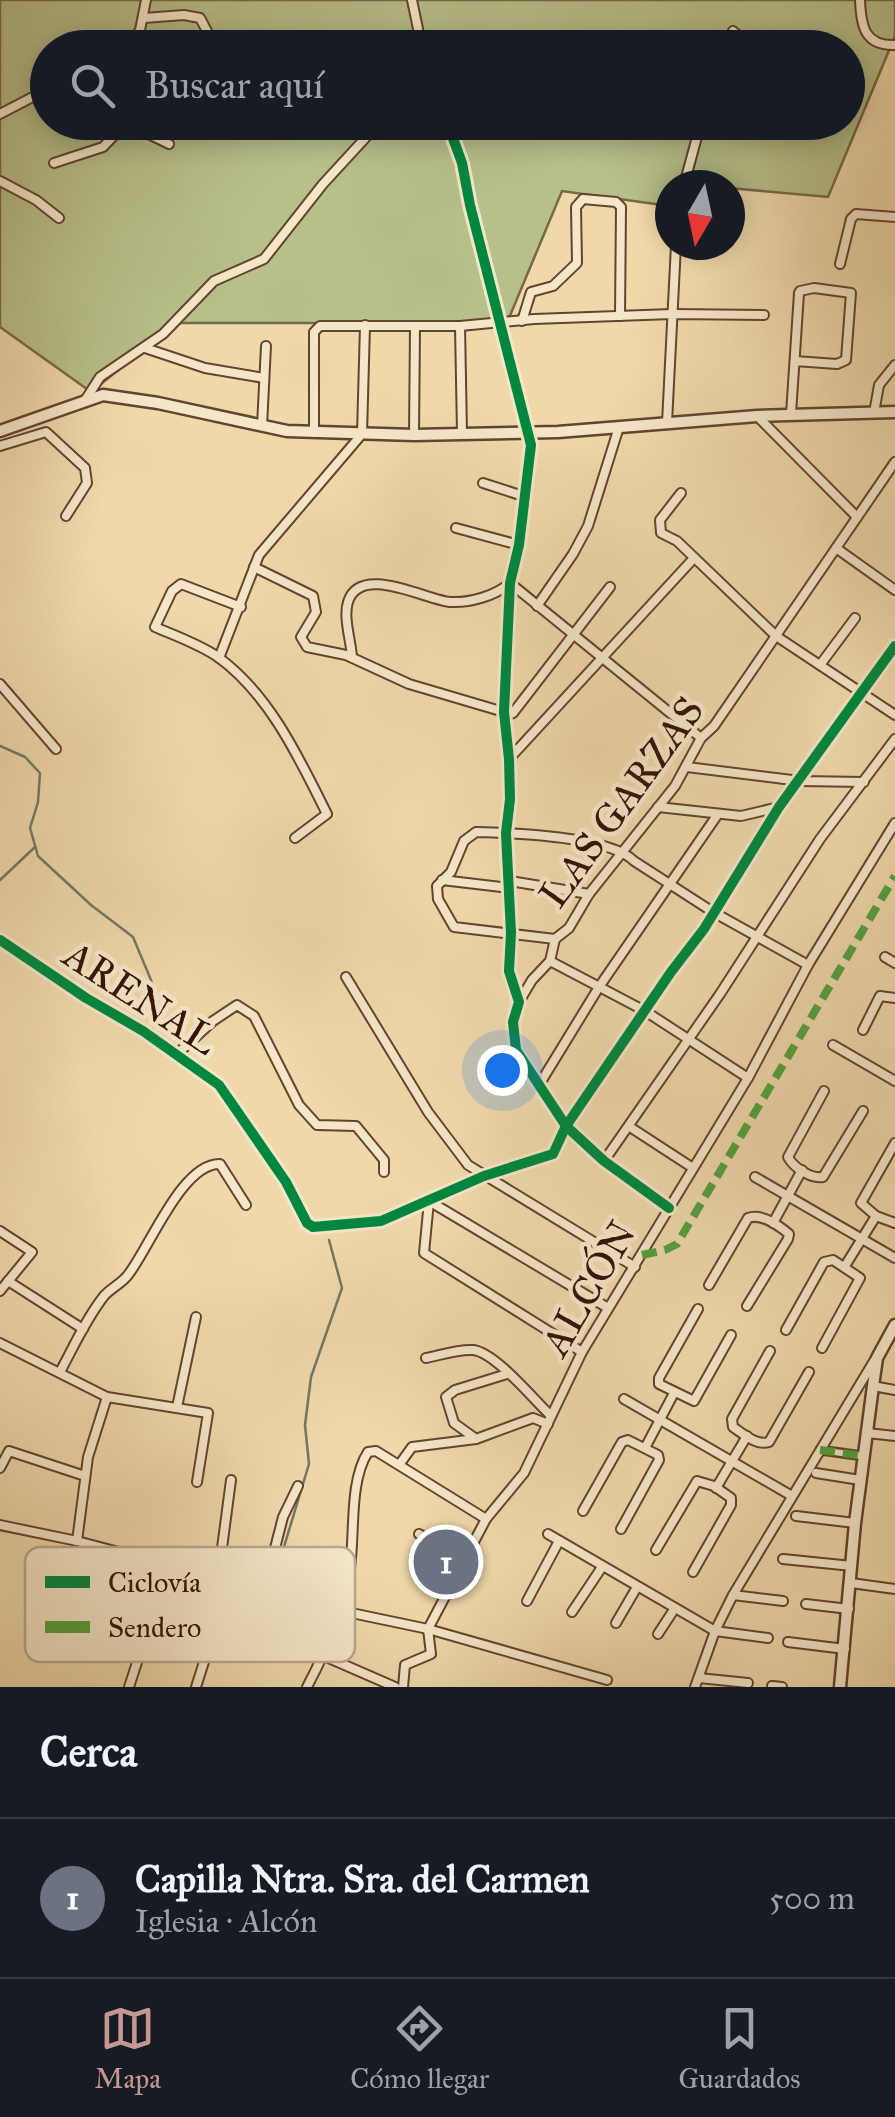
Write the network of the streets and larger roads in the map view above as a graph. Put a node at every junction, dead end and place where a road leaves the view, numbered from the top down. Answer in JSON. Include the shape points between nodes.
{"nodes":[{"id":1,"x":146,"y":0,"type":"edge"},
{"id":2,"x":412,"y":0,"type":"edge"},
{"id":3,"x":860,"y":0,"type":"edge"},
{"id":4,"x":144,"y":18,"type":"junction"},
{"id":5,"x":138,"y":30,"type":"edge"},
{"id":6,"x":206,"y":30,"type":"edge"},
{"id":7,"x":418,"y":30,"type":"edge"},
{"id":8,"x":895,"y":44,"type":"edge"},
{"id":9,"x":30,"y":99,"type":"edge"},
{"id":10,"x":0,"y":114,"type":"edge"},
{"id":11,"x":109,"y":140,"type":"edge"},
{"id":12,"x":160,"y":140,"type":"edge"},
{"id":13,"x":363,"y":140,"type":"edge"},
{"id":14,"x":454,"y":140,"type":"edge"},
{"id":15,"x":697,"y":140,"type":"edge"},
{"id":16,"x":169,"y":144,"type":"dead end"},
{"id":17,"x":54,"y":163,"type":"dead end"},
{"id":18,"x":688,"y":170,"type":"edge"},
{"id":19,"x":0,"y":180,"type":"edge"},
{"id":20,"x":895,"y":217,"type":"edge"},
{"id":21,"x":59,"y":218,"type":"dead end"},
{"id":22,"x":675,"y":260,"type":"edge"},
{"id":23,"x":840,"y":264,"type":"dead end"},
{"id":24,"x":672,"y":314,"type":"junction"},
{"id":25,"x":764,"y":315,"type":"dead end"},
{"id":26,"x":620,"y":316,"type":"junction"},
{"id":27,"x":522,"y":320,"type":"junction"},
{"id":28,"x":502,"y":324,"type":"junction"},
{"id":29,"x":365,"y":325,"type":"junction"},
{"id":30,"x":415,"y":326,"type":"junction"},
{"id":31,"x":460,"y":326,"type":"junction"},
{"id":32,"x":266,"y":346,"type":"dead end"},
{"id":33,"x":145,"y":348,"type":"junction"},
{"id":34,"x":795,"y":361,"type":"junction"},
{"id":35,"x":895,"y":365,"type":"edge"},
{"id":36,"x":264,"y":378,"type":"junction"},
{"id":37,"x":86,"y":399,"type":"junction"},
{"id":38,"x":895,"y":412,"type":"edge"},
{"id":39,"x":874,"y":413,"type":"junction"},
{"id":40,"x":791,"y":414,"type":"junction"},
{"id":41,"x":757,"y":416,"type":"junction"},
{"id":42,"x":667,"y":422,"type":"junction"},
{"id":43,"x":262,"y":426,"type":"junction"},
{"id":44,"x":618,"y":427,"type":"junction"},
{"id":45,"x":0,"y":431,"type":"edge"},
{"id":46,"x":314,"y":433,"type":"junction"},
{"id":47,"x":362,"y":434,"type":"junction"},
{"id":48,"x":462,"y":434,"type":"junction"},
{"id":49,"x":528,"y":434,"type":"junction"},
{"id":50,"x":414,"y":435,"type":"junction"},
{"id":51,"x":0,"y":446,"type":"edge"},
{"id":52,"x":895,"y":462,"type":"edge"},
{"id":53,"x":483,"y":483,"type":"dead end"},
{"id":54,"x":681,"y":493,"type":"dead end"},
{"id":55,"x":523,"y":496,"type":"junction"},
{"id":56,"x":66,"y":516,"type":"dead end"},
{"id":57,"x":858,"y":517,"type":"junction"},
{"id":58,"x":456,"y":528,"type":"dead end"},
{"id":59,"x":519,"y":545,"type":"junction"},
{"id":60,"x":836,"y":548,"type":"junction"},
{"id":61,"x":694,"y":558,"type":"junction"},
{"id":62,"x":254,"y":567,"type":"junction"},
{"id":63,"x":510,"y":583,"type":"junction"},
{"id":64,"x":610,"y":587,"type":"dead end"},
{"id":65,"x":895,"y":590,"type":"edge"},
{"id":66,"x":240,"y":606,"type":"junction"},
{"id":67,"x":537,"y":606,"type":"junction"},
{"id":68,"x":855,"y":618,"type":"dead end"},
{"id":69,"x":574,"y":634,"type":"junction"},
{"id":70,"x":776,"y":636,"type":"junction"},
{"id":71,"x":895,"y":646,"type":"edge"},
{"id":72,"x":218,"y":658,"type":"junction"},
{"id":73,"x":352,"y":658,"type":"junction"},
{"id":74,"x":603,"y":658,"type":"junction"},
{"id":75,"x":820,"y":664,"type":"junction"},
{"id":76,"x":0,"y":684,"type":"edge"},
{"id":77,"x":862,"y":692,"type":"junction"},
{"id":78,"x":504,"y":715,"type":"junction"},
{"id":79,"x":895,"y":715,"type":"edge"},
{"id":80,"x":701,"y":738,"type":"junction"},
{"id":81,"x":895,"y":739,"type":"edge"},
{"id":82,"x":56,"y":749,"type":"dead end"},
{"id":83,"x":510,"y":758,"type":"junction"},
{"id":84,"x":687,"y":767,"type":"junction"},
{"id":85,"x":800,"y":781,"type":"junction"},
{"id":86,"x":864,"y":782,"type":"junction"},
{"id":87,"x":658,"y":806,"type":"junction"},
{"id":88,"x":780,"y":807,"type":"junction"},
{"id":89,"x":718,"y":814,"type":"junction"},
{"id":90,"x":749,"y":815,"type":"junction"},
{"id":91,"x":772,"y":820,"type":"junction"},
{"id":92,"x":895,"y":823,"type":"edge"},
{"id":93,"x":506,"y":833,"type":"junction"},
{"id":94,"x":295,"y":838,"type":"dead end"},
{"id":95,"x":623,"y":850,"type":"junction"},
{"id":96,"x":442,"y":880,"type":"junction"},
{"id":97,"x":668,"y":883,"type":"junction"},
{"id":98,"x":510,"y":885,"type":"junction"},
{"id":99,"x":590,"y":894,"type":"junction"},
{"id":100,"x":713,"y":912,"type":"junction"},
{"id":101,"x":511,"y":933,"type":"junction"},
{"id":102,"x":755,"y":936,"type":"junction"},
{"id":103,"x":555,"y":939,"type":"junction"},
{"id":104,"x":0,"y":940,"type":"edge"},
{"id":105,"x":885,"y":957,"type":"dead end"},
{"id":106,"x":550,"y":961,"type":"junction"},
{"id":107,"x":895,"y":963,"type":"edge"},
{"id":108,"x":808,"y":965,"type":"junction"},
{"id":109,"x":346,"y":977,"type":"dead end"},
{"id":110,"x":600,"y":987,"type":"junction"},
{"id":111,"x":895,"y":998,"type":"edge"},
{"id":112,"x":519,"y":1002,"type":"junction"},
{"id":113,"x":645,"y":1011,"type":"junction"},
{"id":114,"x":863,"y":1030,"type":"dead end"},
{"id":115,"x":687,"y":1039,"type":"junction"},
{"id":116,"x":833,"y":1044,"type":"dead end"},
{"id":117,"x":176,"y":1055,"type":"junction"},
{"id":118,"x":748,"y":1078,"type":"junction"},
{"id":119,"x":895,"y":1082,"type":"edge"},
{"id":120,"x":539,"y":1085,"type":"junction"},
{"id":121,"x":824,"y":1090,"type":"dead end"},
{"id":122,"x":863,"y":1111,"type":"dead end"},
{"id":123,"x":566,"y":1126,"type":"junction"},
{"id":124,"x":630,"y":1127,"type":"junction"},
{"id":125,"x":895,"y":1143,"type":"edge"},
{"id":126,"x":604,"y":1161,"type":"junction"},
{"id":127,"x":693,"y":1168,"type":"junction"},
{"id":128,"x":802,"y":1170,"type":"junction"},
{"id":129,"x":384,"y":1172,"type":"dead end"},
{"id":130,"x":484,"y":1176,"type":"junction"},
{"id":131,"x":755,"y":1177,"type":"dead end"},
{"id":132,"x":786,"y":1196,"type":"junction"},
{"id":133,"x":429,"y":1200,"type":"junction"},
{"id":134,"x":246,"y":1206,"type":"dead end"},
{"id":135,"x":669,"y":1208,"type":"junction"},
{"id":136,"x":876,"y":1216,"type":"junction"},
{"id":137,"x":774,"y":1223,"type":"junction"},
{"id":138,"x":895,"y":1223,"type":"edge"},
{"id":139,"x":0,"y":1231,"type":"edge"},
{"id":140,"x":860,"y":1239,"type":"junction"},
{"id":141,"x":895,"y":1258,"type":"edge"},
{"id":142,"x":635,"y":1266,"type":"junction"},
{"id":143,"x":844,"y":1266,"type":"junction"},
{"id":144,"x":8,"y":1281,"type":"junction"},
{"id":145,"x":709,"y":1285,"type":"dead end"},
{"id":146,"x":0,"y":1290,"type":"edge"},
{"id":147,"x":747,"y":1306,"type":"dead end"},
{"id":148,"x":608,"y":1308,"type":"junction"},
{"id":149,"x":698,"y":1309,"type":"dead end"},
{"id":150,"x":196,"y":1317,"type":"dead end"},
{"id":151,"x":895,"y":1325,"type":"edge"},
{"id":152,"x":82,"y":1329,"type":"junction"},
{"id":153,"x":786,"y":1330,"type":"dead end"},
{"id":154,"x":731,"y":1335,"type":"dead end"},
{"id":155,"x":0,"y":1342,"type":"edge"},
{"id":156,"x":822,"y":1348,"type":"dead end"},
{"id":157,"x":895,"y":1350,"type":"edge"},
{"id":158,"x":770,"y":1351,"type":"dead end"},
{"id":159,"x":582,"y":1352,"type":"junction"},
{"id":160,"x":879,"y":1353,"type":"junction"},
{"id":161,"x":426,"y":1358,"type":"dead end"},
{"id":162,"x":60,"y":1372,"type":"junction"},
{"id":163,"x":809,"y":1372,"type":"dead end"},
{"id":164,"x":507,"y":1374,"type":"junction"},
{"id":165,"x":872,"y":1386,"type":"junction"},
{"id":166,"x":895,"y":1390,"type":"edge"},
{"id":167,"x":674,"y":1394,"type":"junction"},
{"id":168,"x":107,"y":1397,"type":"junction"},
{"id":169,"x":624,"y":1399,"type":"dead end"},
{"id":170,"x":177,"y":1407,"type":"junction"},
{"id":171,"x":550,"y":1420,"type":"junction"},
{"id":172,"x":659,"y":1422,"type":"junction"},
{"id":173,"x":867,"y":1434,"type":"junction"},
{"id":174,"x":747,"y":1436,"type":"junction"},
{"id":175,"x":895,"y":1436,"type":"edge"},
{"id":176,"x":476,"y":1439,"type":"junction"},
{"id":177,"x":645,"y":1448,"type":"junction"},
{"id":178,"x":820,"y":1450,"type":"junction"},
{"id":179,"x":864,"y":1456,"type":"junction"},
{"id":180,"x":732,"y":1463,"type":"junction"},
{"id":181,"x":398,"y":1465,"type":"junction"},
{"id":182,"x":0,"y":1468,"type":"edge"},
{"id":183,"x":816,"y":1474,"type":"dead end"},
{"id":184,"x":84,"y":1476,"type":"junction"},
{"id":185,"x":231,"y":1480,"type":"dead end"},
{"id":186,"x":860,"y":1480,"type":"junction"},
{"id":187,"x":197,"y":1482,"type":"dead end"},
{"id":188,"x":298,"y":1486,"type":"dead end"},
{"id":189,"x":716,"y":1488,"type":"junction"},
{"id":190,"x":792,"y":1496,"type":"junction"},
{"id":191,"x":583,"y":1510,"type":"dead end"},
{"id":192,"x":796,"y":1516,"type":"dead end"},
{"id":193,"x":486,"y":1519,"type":"junction"},
{"id":194,"x":855,"y":1522,"type":"junction"},
{"id":195,"x":0,"y":1525,"type":"edge"},
{"id":196,"x":621,"y":1529,"type":"dead end"},
{"id":197,"x":420,"y":1534,"type":"dead end"},
{"id":198,"x":548,"y":1534,"type":"dead end"},
{"id":199,"x":78,"y":1541,"type":"junction"},
{"id":200,"x":559,"y":1542,"type":"junction"},
{"id":201,"x":101,"y":1547,"type":"edge"},
{"id":202,"x":222,"y":1547,"type":"edge"},
{"id":203,"x":275,"y":1547,"type":"edge"},
{"id":204,"x":352,"y":1547,"type":"edge"},
{"id":205,"x":656,"y":1550,"type":"dead end"},
{"id":206,"x":464,"y":1558,"type":"junction"},
{"id":207,"x":783,"y":1558,"type":"dead end"},
{"id":208,"x":852,"y":1566,"type":"junction"},
{"id":209,"x":602,"y":1567,"type":"junction"},
{"id":210,"x":692,"y":1572,"type":"dead end"},
{"id":211,"x":851,"y":1583,"type":"junction"},
{"id":212,"x":637,"y":1587,"type":"junction"},
{"id":213,"x":895,"y":1589,"type":"edge"},
{"id":214,"x":733,"y":1595,"type":"junction"},
{"id":215,"x":527,"y":1601,"type":"dead end"},
{"id":216,"x":784,"y":1601,"type":"dead end"},
{"id":217,"x":806,"y":1604,"type":"dead end"},
{"id":218,"x":675,"y":1608,"type":"junction"},
{"id":219,"x":849,"y":1608,"type":"junction"},
{"id":220,"x":572,"y":1612,"type":"dead end"},
{"id":221,"x":355,"y":1614,"type":"edge"},
{"id":222,"x":616,"y":1623,"type":"dead end"},
{"id":223,"x":428,"y":1629,"type":"junction"},
{"id":224,"x":715,"y":1631,"type":"junction"},
{"id":225,"x":658,"y":1634,"type":"dead end"},
{"id":226,"x":768,"y":1638,"type":"dead end"},
{"id":227,"x":788,"y":1642,"type":"dead end"},
{"id":228,"x":845,"y":1648,"type":"junction"},
{"id":229,"x":137,"y":1662,"type":"edge"},
{"id":230,"x":204,"y":1662,"type":"edge"},
{"id":231,"x":321,"y":1662,"type":"edge"},
{"id":232,"x":338,"y":1662,"type":"edge"},
{"id":233,"x":607,"y":1680,"type":"dead end"},
{"id":234,"x":697,"y":1682,"type":"edge"},
{"id":235,"x":748,"y":1684,"type":"dead end"},
{"id":236,"x":772,"y":1686,"type":"edge"},
{"id":237,"x":129,"y":1687,"type":"edge"},
{"id":238,"x":196,"y":1687,"type":"edge"},
{"id":239,"x":306,"y":1687,"type":"edge"},
{"id":240,"x":396,"y":1687,"type":"edge"},
{"id":241,"x":403,"y":1687,"type":"edge"},
{"id":242,"x":782,"y":1687,"type":"edge"},
{"id":243,"x":840,"y":1687,"type":"edge"}],
"edges":[{"from":1,"to":4,"type":"street"},
{"from":2,"to":7,"type":"street"},
{"from":3,"to":8,"type":"street","via":[[870,39]]},
{"from":4,"to":5,"type":"street"},
{"from":4,"to":6,"type":"street","via":[[200,18]]},
{"from":9,"to":10,"type":"street"},
{"from":11,"to":17,"type":"street"},
{"from":12,"to":16,"type":"street"},
{"from":13,"to":33,"type":"street","via":[[264,259],[214,281]]},
{"from":14,"to":28,"type":"street"},
{"from":15,"to":18,"type":"street"},
{"from":19,"to":21,"type":"street"},
{"from":20,"to":23,"type":"street","via":[[856,214]]},
{"from":22,"to":24,"type":"street"},
{"from":24,"to":25,"type":"street"},
{"from":24,"to":26,"type":"street"},
{"from":24,"to":42,"type":"street"},
{"from":26,"to":27,"type":"street"},
{"from":26,"to":27,"type":"street","via":[[622,211],[616,202],[582,199],[577,262],[553,286],[531,292]]},
{"from":27,"to":28,"type":"street"},
{"from":28,"to":31,"type":"street"},
{"from":28,"to":49,"type":"street"},
{"from":29,"to":30,"type":"street"},
{"from":29,"to":46,"type":"street","via":[[315,330]]},
{"from":29,"to":47,"type":"street"},
{"from":30,"to":31,"type":"street"},
{"from":30,"to":50,"type":"street"},
{"from":31,"to":48,"type":"street"},
{"from":32,"to":36,"type":"street"},
{"from":33,"to":36,"type":"street"},
{"from":33,"to":37,"type":"street","via":[[100,376]]},
{"from":34,"to":34,"type":"street","via":[[800,291],[849,291],[846,360]]},
{"from":34,"to":40,"type":"street"},
{"from":35,"to":39,"type":"street","via":[[879,385]]},
{"from":36,"to":43,"type":"street"},
{"from":37,"to":43,"type":"street","via":[[125,398]]},
{"from":37,"to":45,"type":"street"},
{"from":38,"to":39,"type":"street"},
{"from":39,"to":40,"type":"street"},
{"from":40,"to":41,"type":"street"},
{"from":41,"to":42,"type":"street"},
{"from":41,"to":57,"type":"street"},
{"from":42,"to":44,"type":"street"},
{"from":43,"to":46,"type":"street"},
{"from":44,"to":49,"type":"street"},
{"from":44,"to":67,"type":"street","via":[[588,526]]},
{"from":46,"to":47,"type":"street"},
{"from":47,"to":50,"type":"street"},
{"from":47,"to":62,"type":"street"},
{"from":48,"to":49,"type":"street"},
{"from":48,"to":50,"type":"street"},
{"from":49,"to":55,"type":"street"},
{"from":51,"to":56,"type":"street","via":[[46,432],[85,468],[87,483]]},
{"from":52,"to":57,"type":"street","name":"LAS GARZAS"},
{"from":53,"to":55,"type":"street"},
{"from":54,"to":61,"type":"street","via":[[658,524]]},
{"from":55,"to":59,"type":"street"},
{"from":57,"to":60,"type":"street","name":"LAS GARZAS"},
{"from":58,"to":59,"type":"street"},
{"from":59,"to":63,"type":"street"},
{"from":60,"to":65,"type":"street"},
{"from":60,"to":70,"type":"street","name":"LAS GARZAS"},
{"from":61,"to":70,"type":"street"},
{"from":61,"to":74,"type":"street"},
{"from":62,"to":66,"type":"street"},
{"from":62,"to":73,"type":"street","via":[[313,596],[317,608],[301,634],[303,644]]},
{"from":63,"to":67,"type":"street"},
{"from":63,"to":73,"type":"street","via":[[496,594],[452,602],[388,584],[356,591],[347,610]]},
{"from":63,"to":78,"type":"street"},
{"from":64,"to":69,"type":"street"},
{"from":66,"to":72,"type":"street"},
{"from":66,"to":72,"type":"street","via":[[181,584],[155,627]]},
{"from":67,"to":69,"type":"street"},
{"from":68,"to":75,"type":"street"},
{"from":69,"to":74,"type":"street"},
{"from":69,"to":78,"type":"street","via":[[513,713]]},
{"from":70,"to":75,"type":"street"},
{"from":70,"to":80,"type":"street","name":"LAS GARZAS"},
{"from":71,"to":77,"type":"street","name":"ARENAL"},
{"from":72,"to":94,"type":"street","via":[[250,685],[328,814]]},
{"from":73,"to":78,"type":"street"},
{"from":74,"to":80,"type":"street"},
{"from":74,"to":83,"type":"street"},
{"from":75,"to":77,"type":"street"},
{"from":76,"to":82,"type":"street"},
{"from":77,"to":79,"type":"street"},
{"from":77,"to":85,"type":"street","name":"ARENAL"},
{"from":78,"to":83,"type":"street"},
{"from":80,"to":84,"type":"street","name":"LAS GARZAS"},
{"from":81,"to":86,"type":"street"},
{"from":83,"to":93,"type":"street"},
{"from":84,"to":85,"type":"street"},
{"from":84,"to":87,"type":"street","name":"LAS GARZAS"},
{"from":85,"to":86,"type":"street"},
{"from":85,"to":88,"type":"street","name":"ARENAL"},
{"from":86,"to":102,"type":"street"},
{"from":87,"to":89,"type":"street"},
{"from":87,"to":95,"type":"street","name":"LAS GARZAS"},
{"from":88,"to":90,"type":"street"},
{"from":88,"to":91,"type":"street","name":"ARENAL"},
{"from":89,"to":90,"type":"street"},
{"from":89,"to":97,"type":"street"},
{"from":90,"to":91,"type":"street"},
{"from":91,"to":100,"type":"street","name":"ARENAL"},
{"from":92,"to":108,"type":"street","name":"ALCÓN"},
{"from":93,"to":95,"type":"street"},
{"from":93,"to":96,"type":"street","via":[[468,836]]},
{"from":93,"to":98,"type":"street"},
{"from":95,"to":97,"type":"street"},
{"from":95,"to":99,"type":"street","name":"LAS GARZAS"},
{"from":96,"to":98,"type":"street"},
{"from":96,"to":101,"type":"street","via":[[436,894],[454,927]]},
{"from":97,"to":100,"type":"street"},
{"from":97,"to":110,"type":"street"},
{"from":98,"to":99,"type":"street"},
{"from":98,"to":101,"type":"street"},
{"from":99,"to":103,"type":"street","name":"LAS GARZAS"},
{"from":100,"to":102,"type":"street"},
{"from":100,"to":113,"type":"street","name":"ARENAL"},
{"from":101,"to":103,"type":"street"},
{"from":101,"to":112,"type":"street","via":[[510,978]]},
{"from":102,"to":108,"type":"street"},
{"from":102,"to":115,"type":"street"},
{"from":103,"to":106,"type":"street","name":"LAS GARZAS"},
{"from":104,"to":117,"type":"street","name":"ARENAL"},
{"from":105,"to":107,"type":"street"},
{"from":106,"to":110,"type":"street"},
{"from":106,"to":112,"type":"street","name":"LAS GARZAS"},
{"from":108,"to":118,"type":"street","name":"ALCÓN"},
{"from":109,"to":130,"type":"street","via":[[428,1112]]},
{"from":110,"to":113,"type":"street"},
{"from":110,"to":120,"type":"street"},
{"from":111,"to":114,"type":"street","via":[[880,996]]},
{"from":112,"to":120,"type":"street","via":[[516,1050]]},
{"from":113,"to":115,"type":"street"},
{"from":113,"to":123,"type":"street","name":"ARENAL"},
{"from":115,"to":118,"type":"street"},
{"from":115,"to":124,"type":"street"},
{"from":116,"to":119,"type":"street"},
{"from":117,"to":129,"type":"street","via":[[212,1021],[237,1005],[246,1008],[300,1106],[317,1125],[356,1126],[384,1160]]},
{"from":117,"to":133,"type":"street","name":"ARENAL","via":[[219,1085],[313,1227],[381,1221]]},
{"from":118,"to":127,"type":"street","name":"ALCÓN"},
{"from":120,"to":123,"type":"street"},
{"from":121,"to":128,"type":"street","via":[[788,1157]]},
{"from":122,"to":128,"type":"street","via":[[823,1177]]},
{"from":123,"to":126,"type":"street"},
{"from":123,"to":130,"type":"street","name":"ARENAL","via":[[548,1157]]},
{"from":124,"to":126,"type":"street"},
{"from":124,"to":127,"type":"street"},
{"from":125,"to":136,"type":"street","via":[[861,1203]]},
{"from":126,"to":135,"type":"street"},
{"from":127,"to":135,"type":"street","name":"ALCÓN"},
{"from":128,"to":132,"type":"street"},
{"from":130,"to":133,"type":"street","name":"ARENAL"},
{"from":130,"to":142,"type":"street"},
{"from":131,"to":132,"type":"street"},
{"from":132,"to":137,"type":"street"},
{"from":132,"to":140,"type":"street"},
{"from":133,"to":148,"type":"street"},
{"from":133,"to":159,"type":"street","via":[[424,1254]]},
{"from":134,"to":152,"type":"street","via":[[220,1164],[195,1175],[178,1191],[126,1279],[106,1294]]},
{"from":135,"to":142,"type":"street","name":"ALCÓN"},
{"from":136,"to":138,"type":"street"},
{"from":136,"to":140,"type":"street"},
{"from":137,"to":145,"type":"street","via":[[748,1218]]},
{"from":137,"to":147,"type":"street","via":[[788,1239]]},
{"from":139,"to":144,"type":"street","via":[[32,1252]]},
{"from":140,"to":141,"type":"street"},
{"from":140,"to":143,"type":"street"},
{"from":142,"to":148,"type":"street","name":"ALCÓN"},
{"from":143,"to":153,"type":"street","via":[[824,1262]]},
{"from":143,"to":156,"type":"street","via":[[860,1278]]},
{"from":144,"to":146,"type":"street"},
{"from":144,"to":152,"type":"street"},
{"from":148,"to":159,"type":"street","name":"ALCÓN"},
{"from":149,"to":167,"type":"street","via":[[658,1378]]},
{"from":150,"to":170,"type":"street"},
{"from":151,"to":160,"type":"street"},
{"from":152,"to":162,"type":"street"},
{"from":154,"to":167,"type":"street","via":[[697,1398],[690,1402]]},
{"from":155,"to":162,"type":"street"},
{"from":157,"to":160,"type":"street"},
{"from":158,"to":174,"type":"street","via":[[732,1419]]},
{"from":159,"to":171,"type":"street","name":"ALCÓN"},
{"from":160,"to":165,"type":"street"},
{"from":160,"to":178,"type":"street"},
{"from":161,"to":164,"type":"street","via":[[473,1350]]},
{"from":162,"to":168,"type":"street"},
{"from":163,"to":174,"type":"street","via":[[769,1442]]},
{"from":164,"to":171,"type":"street"},
{"from":164,"to":176,"type":"street","via":[[446,1398],[454,1423]]},
{"from":165,"to":166,"type":"street"},
{"from":165,"to":173,"type":"street"},
{"from":167,"to":172,"type":"street"},
{"from":168,"to":170,"type":"street"},
{"from":168,"to":184,"type":"street"},
{"from":169,"to":172,"type":"street"},
{"from":170,"to":187,"type":"street","via":[[208,1413]]},
{"from":171,"to":176,"type":"street","via":[[533,1418]]},
{"from":171,"to":193,"type":"street","name":"ALCÓN","via":[[524,1473]]},
{"from":172,"to":177,"type":"street"},
{"from":172,"to":180,"type":"street"},
{"from":173,"to":175,"type":"street"},
{"from":173,"to":179,"type":"street"},
{"from":174,"to":180,"type":"street"},
{"from":176,"to":181,"type":"street","via":[[412,1447]]},
{"from":177,"to":191,"type":"street","via":[[622,1442]]},
{"from":177,"to":196,"type":"street","via":[[658,1456],[658,1464]]},
{"from":178,"to":179,"type":"street"},
{"from":178,"to":190,"type":"street"},
{"from":179,"to":186,"type":"street"},
{"from":180,"to":189,"type":"street"},
{"from":180,"to":190,"type":"street"},
{"from":181,"to":193,"type":"street"},
{"from":181,"to":204,"type":"street","via":[[371,1450],[358,1469]]},
{"from":182,"to":184,"type":"street","via":[[9,1451]]},
{"from":183,"to":186,"type":"street"},
{"from":184,"to":199,"type":"street"},
{"from":185,"to":202,"type":"street"},
{"from":186,"to":194,"type":"street"},
{"from":188,"to":203,"type":"street"},
{"from":189,"to":205,"type":"street","via":[[697,1481]]},
{"from":189,"to":210,"type":"street","via":[[731,1505]]},
{"from":190,"to":214,"type":"street"},
{"from":192,"to":194,"type":"street"},
{"from":193,"to":206,"type":"street","name":"ALCÓN"},
{"from":194,"to":208,"type":"street"},
{"from":195,"to":199,"type":"street"},
{"from":197,"to":206,"type":"street"},
{"from":198,"to":200,"type":"street"},
{"from":199,"to":201,"type":"street"},
{"from":200,"to":209,"type":"street"},
{"from":200,"to":215,"type":"street"},
{"from":206,"to":223,"type":"street","name":"ALCÓN"},
{"from":207,"to":208,"type":"street"},
{"from":208,"to":211,"type":"street"},
{"from":209,"to":212,"type":"street"},
{"from":209,"to":220,"type":"street"},
{"from":211,"to":213,"type":"street"},
{"from":211,"to":219,"type":"street"},
{"from":212,"to":218,"type":"street"},
{"from":212,"to":222,"type":"street"},
{"from":214,"to":216,"type":"street"},
{"from":214,"to":224,"type":"street"},
{"from":217,"to":219,"type":"street"},
{"from":218,"to":224,"type":"street"},
{"from":218,"to":225,"type":"street"},
{"from":219,"to":228,"type":"street"},
{"from":221,"to":223,"type":"street"},
{"from":223,"to":233,"type":"street"},
{"from":223,"to":241,"type":"street","name":"ALCÓN","via":[[430,1654],[404,1665]]},
{"from":224,"to":226,"type":"street"},
{"from":224,"to":234,"type":"street"},
{"from":227,"to":228,"type":"street"},
{"from":228,"to":243,"type":"street"},
{"from":229,"to":237,"type":"street"},
{"from":230,"to":238,"type":"street"},
{"from":231,"to":239,"type":"street"},
{"from":232,"to":240,"type":"street"},
{"from":234,"to":235,"type":"street"},
{"from":236,"to":242,"type":"street"}]}
